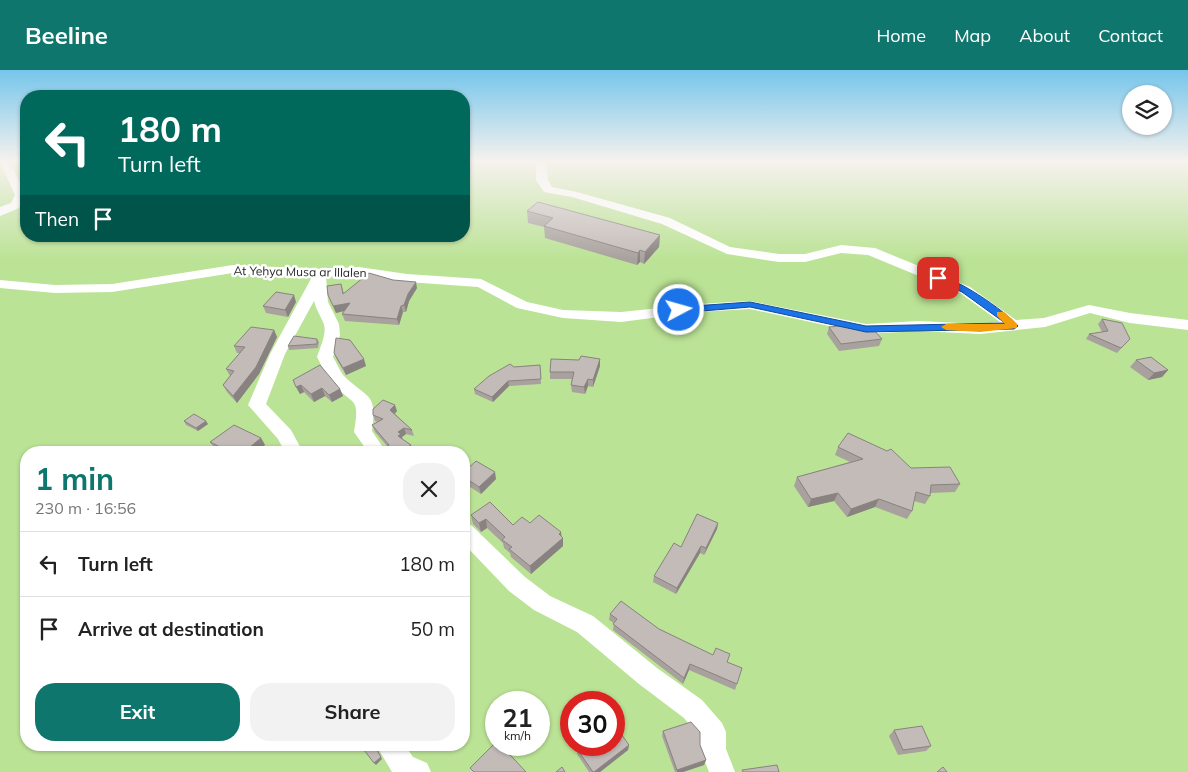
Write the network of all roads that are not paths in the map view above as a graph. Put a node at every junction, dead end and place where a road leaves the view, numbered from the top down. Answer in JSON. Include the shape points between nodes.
{"nodes":[{"id":1,"x":576,"y":195,"type":"edge"},
{"id":2,"x":20,"y":197,"type":"edge"},
{"id":3,"x":0,"y":212,"type":"edge"},
{"id":4,"x":320,"y":273,"type":"junction"},
{"id":5,"x":0,"y":284,"type":"edge"},
{"id":6,"x":1188,"y":325,"type":"edge"},
{"id":7,"x":1014,"y":326,"type":"junction"},
{"id":8,"x":291,"y":446,"type":"edge"},
{"id":9,"x":373,"y":446,"type":"edge"},
{"id":10,"x":470,"y":538,"type":"edge"},
{"id":11,"x":393,"y":751,"type":"edge"},
{"id":12,"x":418,"y":772,"type":"edge"},
{"id":13,"x":722,"y":772,"type":"edge"}],
"edges":[{"from":1,"to":7,"type":"street","via":[[666,221],[727,250],[779,258],[805,258],[841,249],[870,251],[965,290]]},
{"from":2,"to":3,"type":"street","via":[[15,205]]},
{"from":4,"to":5,"type":"street","name":"At Yeḥya Musa ar Illalen","via":[[233,269],[112,288],[55,289]]},
{"from":4,"to":7,"type":"street","name":"At Yeḥya Musa ar Illalen","via":[[359,271],[480,283],[522,305],[563,314],[621,317],[750,304],[866,329]]},
{"from":4,"to":8,"type":"street","via":[[303,310],[276,354],[257,405],[285,434]]},
{"from":4,"to":9,"type":"street","via":[[321,302],[332,324],[325,357],[338,380],[363,399],[366,412],[363,432]]},
{"from":6,"to":7,"type":"street","name":"At Yeḥya Musa ar Illalen","via":[[1089,309],[1045,322]]},
{"from":10,"to":13,"type":"street","via":[[523,589],[542,603],[585,624],[693,709],[713,732],[713,750]]},
{"from":11,"to":12,"type":"street","via":[[405,768]]}]}
